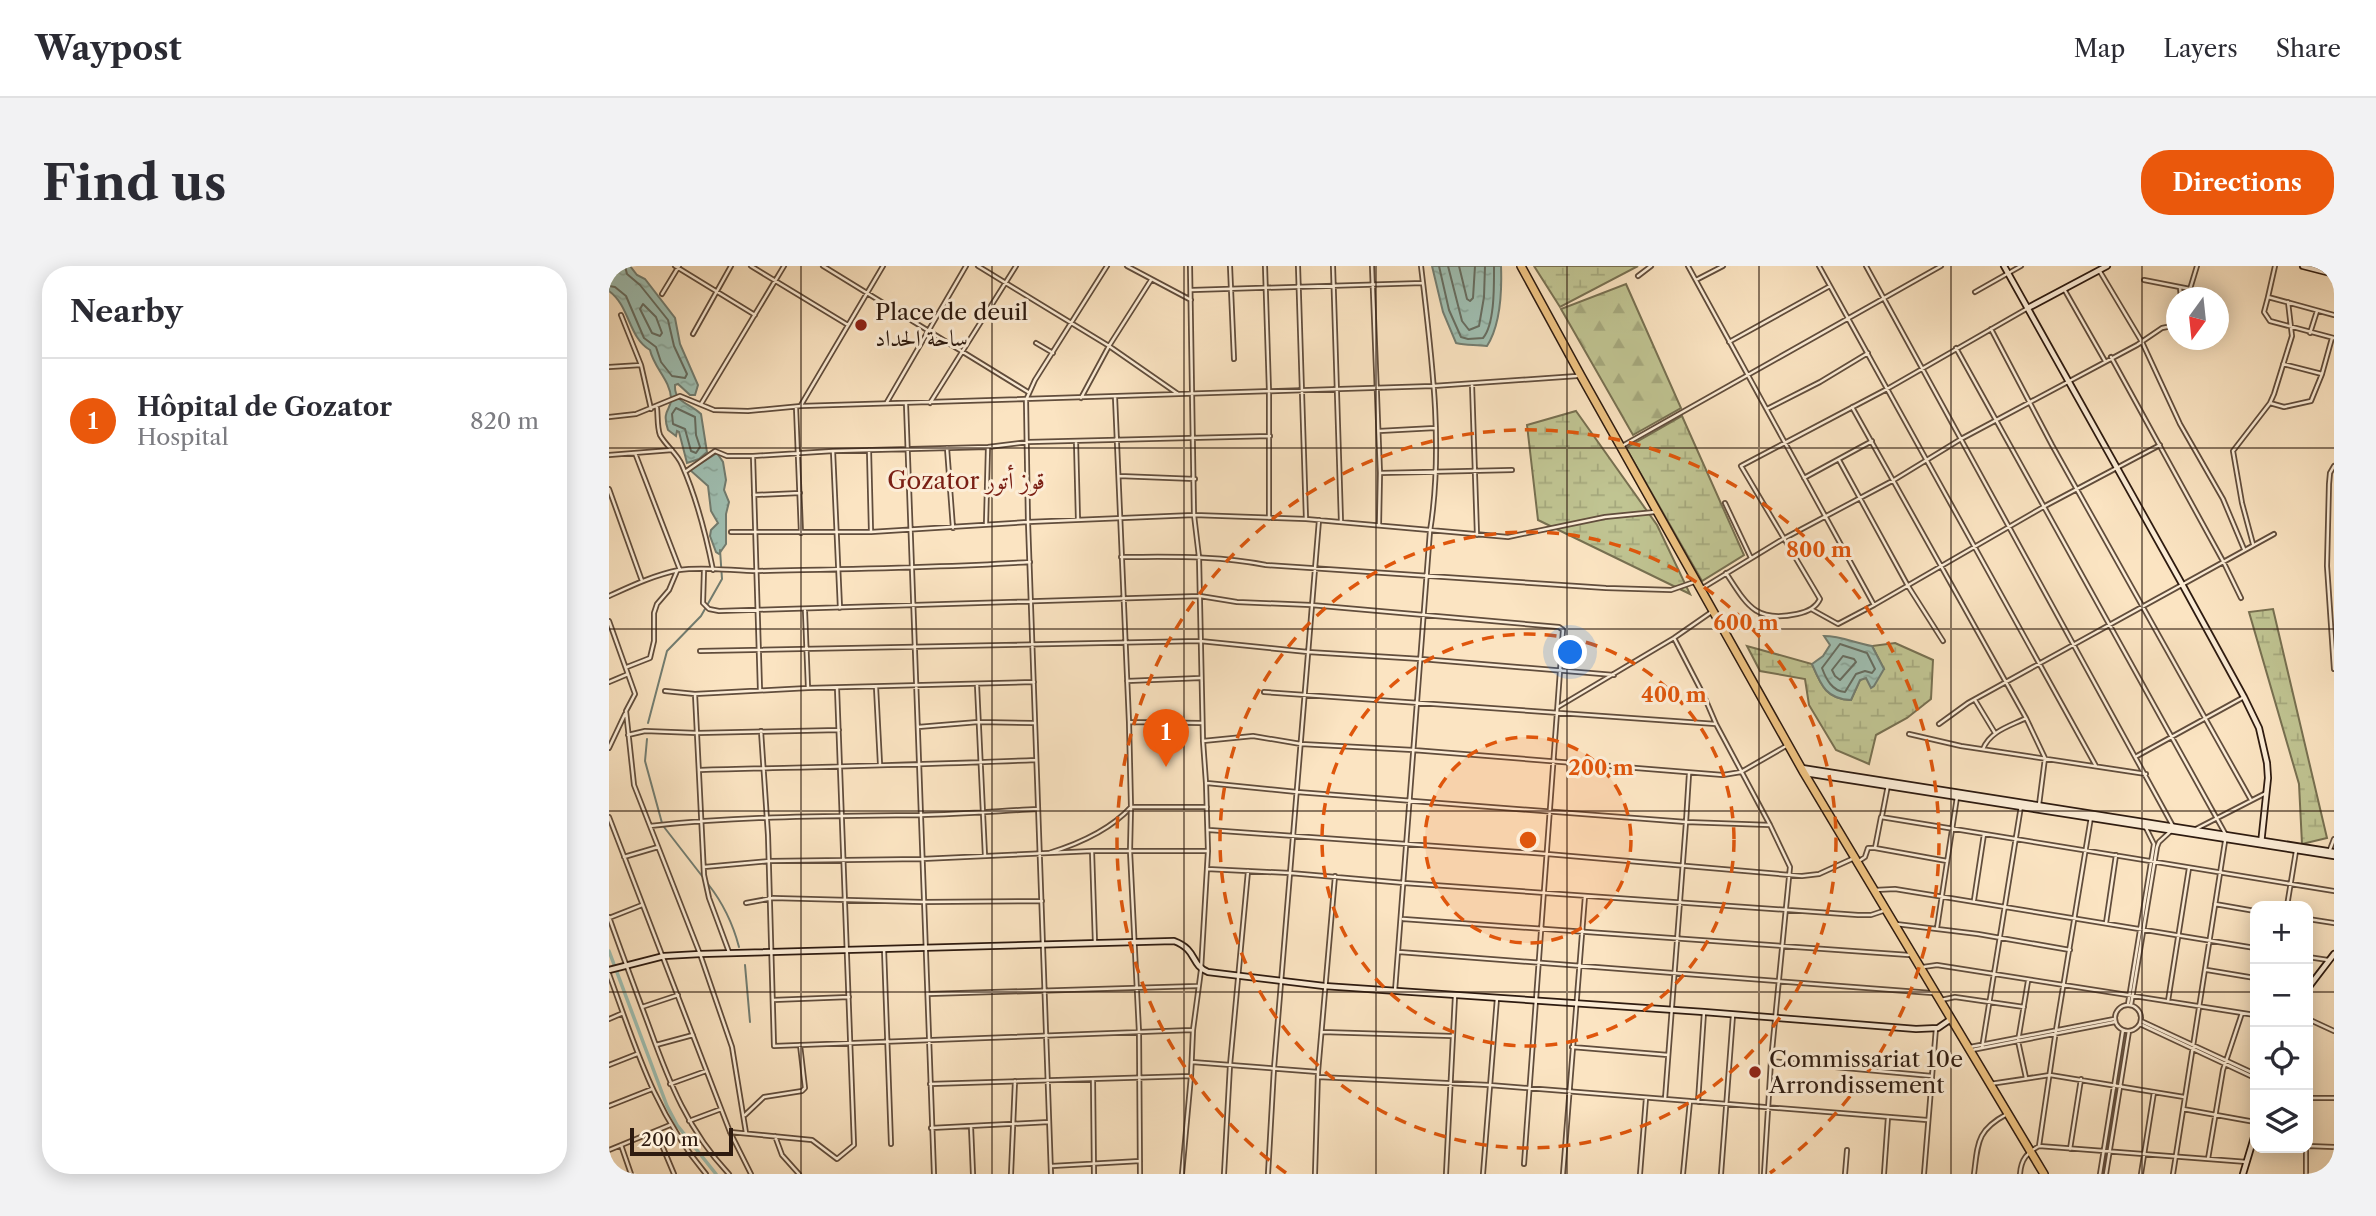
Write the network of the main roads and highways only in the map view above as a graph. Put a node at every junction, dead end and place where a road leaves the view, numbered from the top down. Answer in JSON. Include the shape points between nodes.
{"nodes":[{"id":1,"x":1521,"y":266,"type":"edge"},
{"id":2,"x":2044,"y":1174,"type":"edge"}],
"edges":[{"from":1,"to":2,"type":"highway","via":[[1803,770]]}]}
